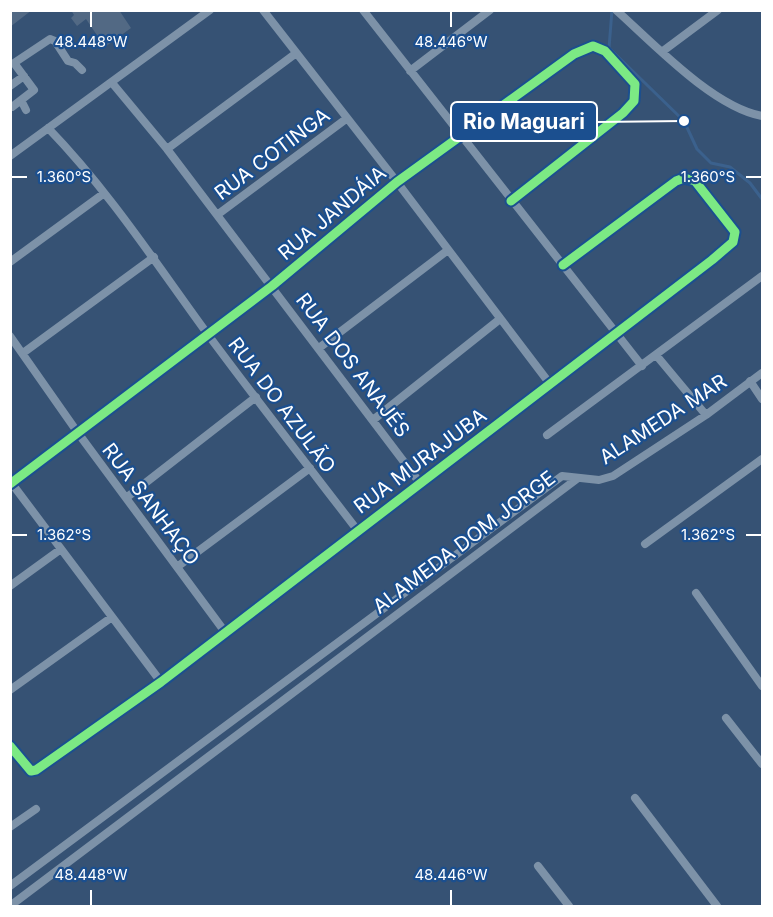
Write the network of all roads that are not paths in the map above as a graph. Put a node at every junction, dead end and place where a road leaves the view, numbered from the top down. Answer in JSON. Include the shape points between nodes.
{"nodes":[{"id":1,"x":210,"y":10,"type":"edge"},
{"id":2,"x":262,"y":10,"type":"edge"},
{"id":3,"x":363,"y":10,"type":"edge"},
{"id":4,"x":490,"y":10,"type":"edge"},
{"id":5,"x":718,"y":10,"type":"edge"},
{"id":6,"x":617,"y":11,"type":"edge"},
{"id":7,"x":663,"y":51,"type":"junction"},
{"id":8,"x":295,"y":54,"type":"junction"},
{"id":9,"x":12,"y":65,"type":"edge"},
{"id":10,"x":82,"y":70,"type":"dead end"},
{"id":11,"x":410,"y":71,"type":"junction"},
{"id":12,"x":24,"y":76,"type":"junction"},
{"id":13,"x":113,"y":84,"type":"junction"},
{"id":14,"x":10,"y":87,"type":"edge"},
{"id":15,"x":21,"y":100,"type":"junction"},
{"id":16,"x":10,"y":106,"type":"edge"},
{"id":17,"x":26,"y":110,"type":"dead end"},
{"id":18,"x":762,"y":116,"type":"edge"},
{"id":19,"x":346,"y":119,"type":"junction"},
{"id":20,"x":48,"y":128,"type":"junction"},
{"id":21,"x":460,"y":136,"type":"junction"},
{"id":22,"x":167,"y":149,"type":"junction"},
{"id":23,"x":10,"y":156,"type":"edge"},
{"id":24,"x":397,"y":182,"type":"junction"},
{"id":25,"x":103,"y":194,"type":"junction"},
{"id":26,"x":511,"y":201,"type":"junction"},
{"id":27,"x":218,"y":215,"type":"junction"},
{"id":28,"x":448,"y":250,"type":"junction"},
{"id":29,"x":154,"y":257,"type":"junction"},
{"id":30,"x":10,"y":262,"type":"edge"},
{"id":31,"x":563,"y":264,"type":"junction"},
{"id":32,"x":762,"y":276,"type":"edge"},
{"id":33,"x":272,"y":286,"type":"junction"},
{"id":34,"x":500,"y":319,"type":"junction"},
{"id":35,"x":615,"y":332,"type":"junction"},
{"id":36,"x":208,"y":334,"type":"junction"},
{"id":37,"x":10,"y":336,"type":"edge"},
{"id":38,"x":319,"y":348,"type":"junction"},
{"id":39,"x":23,"y":353,"type":"junction"},
{"id":40,"x":656,"y":355,"type":"junction"},
{"id":41,"x":642,"y":366,"type":"junction"},
{"id":42,"x":762,"y":373,"type":"edge"},
{"id":43,"x":750,"y":381,"type":"junction"},
{"id":44,"x":549,"y":384,"type":"junction"},
{"id":45,"x":256,"y":397,"type":"junction"},
{"id":46,"x":762,"y":399,"type":"edge"},
{"id":47,"x":706,"y":415,"type":"junction"},
{"id":48,"x":373,"y":420,"type":"junction"},
{"id":49,"x":78,"y":433,"type":"junction"},
{"id":50,"x":547,"y":435,"type":"dead end"},
{"id":51,"x":762,"y":459,"type":"edge"},
{"id":52,"x":310,"y":468,"type":"junction"},
{"id":53,"x":578,"y":478,"type":"junction"},
{"id":54,"x":11,"y":483,"type":"edge"},
{"id":55,"x":420,"y":483,"type":"junction"},
{"id":56,"x":126,"y":498,"type":"junction"},
{"id":57,"x":358,"y":531,"type":"junction"},
{"id":58,"x":645,"y":544,"type":"dead end"},
{"id":59,"x":61,"y":549,"type":"junction"},
{"id":60,"x":177,"y":567,"type":"junction"},
{"id":61,"x":10,"y":586,"type":"edge"},
{"id":62,"x":696,"y":593,"type":"dead end"},
{"id":63,"x":112,"y":617,"type":"junction"},
{"id":64,"x":225,"y":632,"type":"junction"},
{"id":65,"x":161,"y":682,"type":"junction"},
{"id":66,"x":762,"y":686,"type":"edge"},
{"id":67,"x":10,"y":690,"type":"edge"},
{"id":68,"x":726,"y":718,"type":"dead end"},
{"id":69,"x":10,"y":746,"type":"edge"},
{"id":70,"x":762,"y":764,"type":"edge"},
{"id":71,"x":635,"y":798,"type":"dead end"},
{"id":72,"x":36,"y":809,"type":"dead end"},
{"id":73,"x":10,"y":827,"type":"edge"},
{"id":74,"x":538,"y":866,"type":"dead end"},
{"id":75,"x":10,"y":886,"type":"edge"},
{"id":76,"x":10,"y":906,"type":"edge"},
{"id":77,"x":569,"y":906,"type":"edge"},
{"id":78,"x":717,"y":906,"type":"edge"}],
"edges":[{"from":1,"to":13,"type":"street"},
{"from":2,"to":8,"type":"street"},
{"from":3,"to":11,"type":"street"},
{"from":4,"to":11,"type":"street"},
{"from":5,"to":7,"type":"street"},
{"from":6,"to":7,"type":"street"},
{"from":7,"to":18,"type":"street","via":[[724,101]]},
{"from":8,"to":19,"type":"street"},
{"from":8,"to":22,"type":"street"},
{"from":9,"to":10,"type":"street","via":[[50,39],[68,61]]},
{"from":9,"to":12,"type":"street"},
{"from":11,"to":21,"type":"street"},
{"from":12,"to":14,"type":"street"},
{"from":12,"to":15,"type":"street","via":[[34,90]]},
{"from":13,"to":20,"type":"street"},
{"from":13,"to":22,"type":"street","name":"RUA DOS ANAJÉS"},
{"from":15,"to":16,"type":"street"},
{"from":15,"to":17,"type":"street"},
{"from":19,"to":24,"type":"street"},
{"from":19,"to":27,"type":"street","name":"RUA COTINGA"},
{"from":20,"to":23,"type":"street"},
{"from":20,"to":25,"type":"street","name":"RUA DO AZULÃO","via":[[77,158]]},
{"from":21,"to":24,"type":"street","name":"RUA JANDÁIA"},
{"from":21,"to":26,"type":"street"},
{"from":21,"to":26,"type":"street","name":"RUA JANDÁIA","via":[[565,60],[593,46],[605,51],[636,84],[630,107]]},
{"from":22,"to":27,"type":"street","name":"RUA DOS ANAJÉS"},
{"from":24,"to":28,"type":"street"},
{"from":24,"to":33,"type":"street","name":"RUA JANDÁIA"},
{"from":25,"to":29,"type":"street","name":"RUA DO AZULÃO"},
{"from":25,"to":30,"type":"street"},
{"from":26,"to":31,"type":"street"},
{"from":27,"to":33,"type":"street","name":"RUA DOS ANAJÉS"},
{"from":28,"to":34,"type":"street"},
{"from":28,"to":38,"type":"street"},
{"from":29,"to":36,"type":"street","name":"RUA DO AZULÃO"},
{"from":29,"to":39,"type":"street"},
{"from":31,"to":35,"type":"street"},
{"from":31,"to":35,"type":"street","name":"RUA MURAJUBA","via":[[681,178],[695,181],[734,228],[734,237],[712,260]]},
{"from":32,"to":40,"type":"street"},
{"from":33,"to":36,"type":"street","name":"RUA JANDÁIA"},
{"from":33,"to":38,"type":"street","name":"RUA DOS ANAJÉS"},
{"from":34,"to":44,"type":"street"},
{"from":34,"to":48,"type":"street"},
{"from":35,"to":41,"type":"street"},
{"from":35,"to":44,"type":"street","name":"RUA MURAJUBA"},
{"from":36,"to":45,"type":"street","name":"RUA DO AZULÃO"},
{"from":36,"to":49,"type":"street","name":"RUA JANDÁIA"},
{"from":37,"to":39,"type":"street","name":"RUA SANHAÇO"},
{"from":38,"to":48,"type":"street","name":"RUA DOS ANAJÉS"},
{"from":39,"to":49,"type":"street","name":"RUA SANHAÇO"},
{"from":40,"to":41,"type":"street"},
{"from":40,"to":47,"type":"street"},
{"from":41,"to":50,"type":"street"},
{"from":42,"to":43,"type":"street","name":"ALAMEDA MAR"},
{"from":43,"to":46,"type":"street"},
{"from":43,"to":47,"type":"street","name":"ALAMEDA MAR"},
{"from":44,"to":55,"type":"street","name":"RUA MURAJUBA"},
{"from":45,"to":52,"type":"street","name":"RUA DO AZULÃO"},
{"from":45,"to":56,"type":"street"},
{"from":47,"to":53,"type":"street","name":"ALAMEDA MAR","via":[[614,476],[598,480]]},
{"from":48,"to":55,"type":"street","name":"RUA DOS ANAJÉS"},
{"from":49,"to":54,"type":"street","name":"RUA JANDÁIA"},
{"from":49,"to":56,"type":"street","name":"RUA SANHAÇO"},
{"from":51,"to":58,"type":"street"},
{"from":52,"to":57,"type":"street","name":"RUA DO AZULÃO"},
{"from":52,"to":60,"type":"street"},
{"from":53,"to":75,"type":"street","name":"ALAMEDA DOM JORGE","via":[[562,476]]},
{"from":53,"to":76,"type":"street","name":"ALAMEDA DOM JORGE"},
{"from":54,"to":59,"type":"street"},
{"from":55,"to":57,"type":"street","name":"RUA MURAJUBA"},
{"from":56,"to":60,"type":"street","name":"RUA SANHAÇO"},
{"from":57,"to":64,"type":"street","name":"RUA MURAJUBA"},
{"from":59,"to":61,"type":"street"},
{"from":59,"to":63,"type":"street"},
{"from":60,"to":64,"type":"street","name":"RUA SANHAÇO"},
{"from":62,"to":66,"type":"street"},
{"from":63,"to":65,"type":"street"},
{"from":63,"to":67,"type":"street"},
{"from":64,"to":65,"type":"street","name":"RUA MURAJUBA"},
{"from":65,"to":69,"type":"street","name":"RUA MURAJUBA","via":[[31,771]]},
{"from":68,"to":70,"type":"street"},
{"from":71,"to":78,"type":"street"},
{"from":72,"to":73,"type":"street"},
{"from":74,"to":77,"type":"street"}]}
